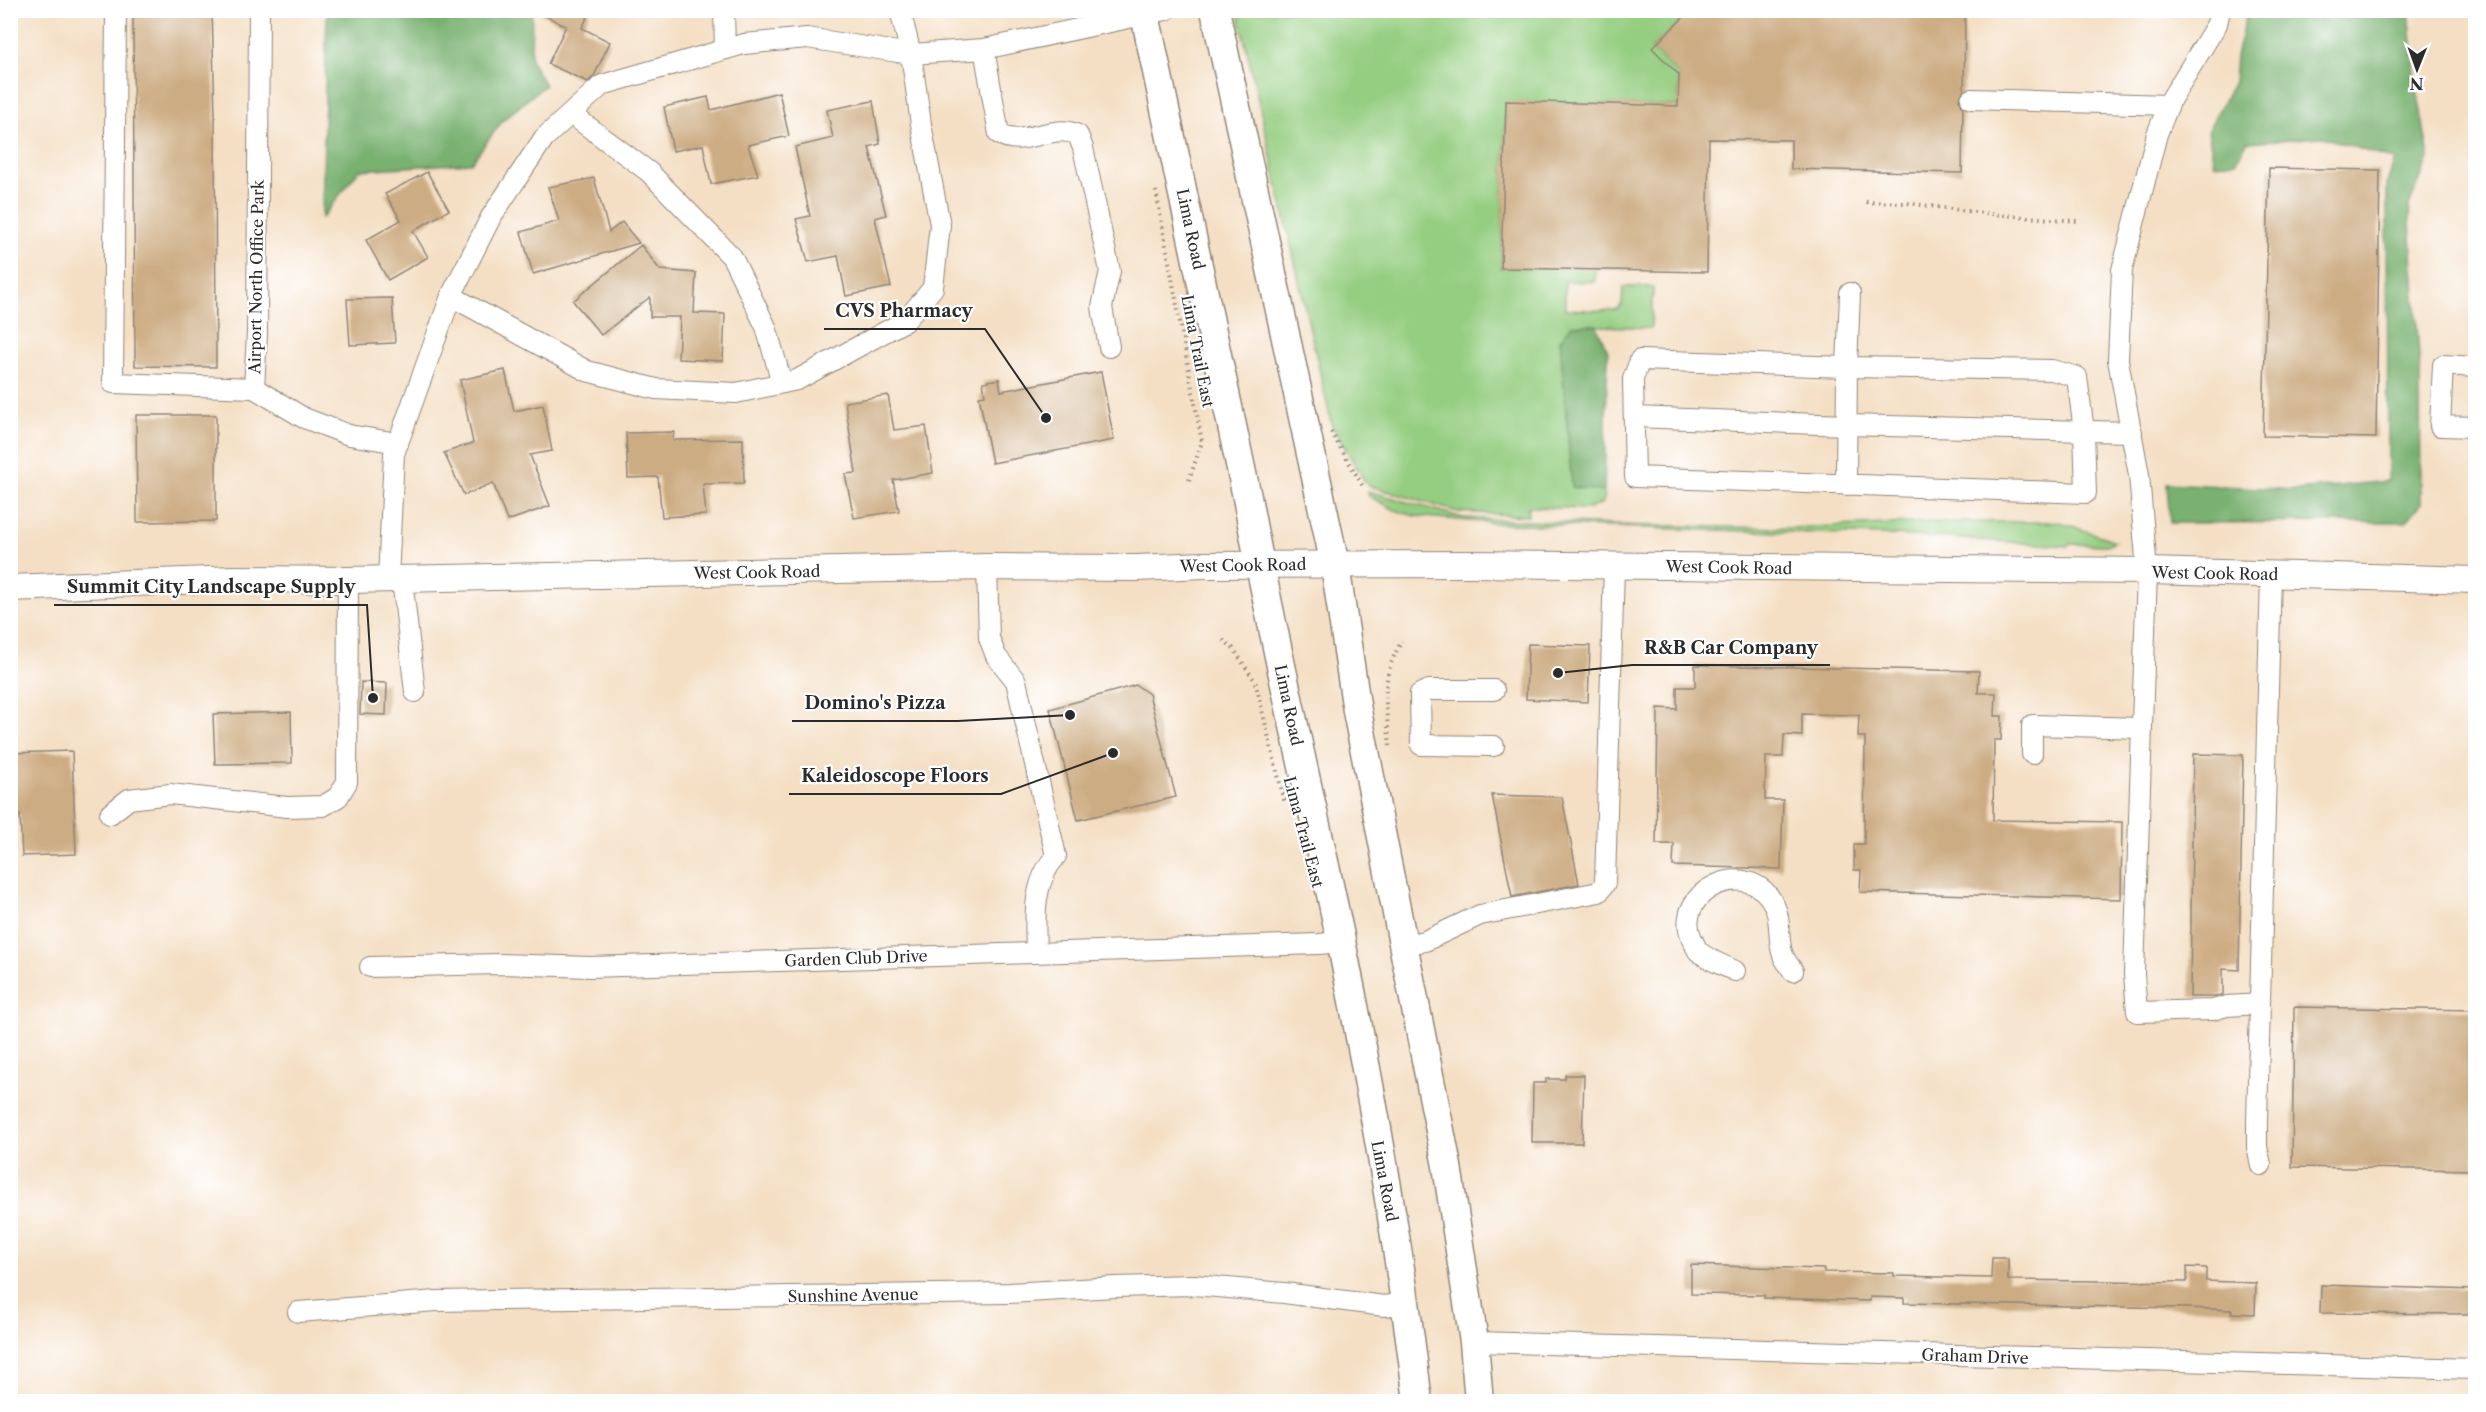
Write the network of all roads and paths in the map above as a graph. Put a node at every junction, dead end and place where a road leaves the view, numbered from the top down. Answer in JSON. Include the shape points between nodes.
{"nodes":[{"id":1,"x":116,"y":10,"type":"edge"},
{"id":2,"x":259,"y":10,"type":"edge"},
{"id":3,"x":724,"y":10,"type":"edge"},
{"id":4,"x":900,"y":10,"type":"edge"},
{"id":5,"x":1215,"y":10,"type":"edge"},
{"id":6,"x":2220,"y":10,"type":"edge"},
{"id":7,"x":1152,"y":12,"type":"edge"},
{"id":8,"x":724,"y":49,"type":"junction"},
{"id":9,"x":984,"y":49,"type":"junction"},
{"id":10,"x":911,"y":54,"type":"junction"},
{"id":11,"x":1971,"y":99,"type":"dead end"},
{"id":12,"x":2169,"y":105,"type":"junction"},
{"id":13,"x":571,"y":114,"type":"junction"},
{"id":14,"x":1156,"y":190,"type":"dead end"},
{"id":15,"x":1866,"y":202,"type":"dead end"},
{"id":16,"x":2077,"y":221,"type":"dead end"},
{"id":17,"x":1850,"y":293,"type":"dead end"},
{"id":18,"x":451,"y":296,"type":"junction"},
{"id":19,"x":1109,"y":347,"type":"dead end"},
{"id":20,"x":2475,"y":367,"type":"edge"},
{"id":21,"x":1847,"y":368,"type":"junction"},
{"id":22,"x":782,"y":383,"type":"junction"},
{"id":23,"x":254,"y":388,"type":"junction"},
{"id":24,"x":1634,"y":417,"type":"junction"},
{"id":25,"x":1846,"y":425,"type":"junction"},
{"id":26,"x":2475,"y":428,"type":"edge"},
{"id":27,"x":2084,"y":431,"type":"junction"},
{"id":28,"x":2132,"y":432,"type":"junction"},
{"id":29,"x":398,"y":443,"type":"junction"},
{"id":30,"x":1188,"y":483,"type":"dead end"},
{"id":31,"x":1846,"y":485,"type":"junction"},
{"id":32,"x":1259,"y":565,"type":"junction"},
{"id":33,"x":1335,"y":565,"type":"junction"},
{"id":34,"x":1614,"y":566,"type":"junction"},
{"id":35,"x":987,"y":567,"type":"junction"},
{"id":36,"x":2147,"y":571,"type":"junction"},
{"id":37,"x":2271,"y":574,"type":"junction"},
{"id":38,"x":395,"y":579,"type":"junction"},
{"id":39,"x":2475,"y":579,"type":"edge"},
{"id":40,"x":348,"y":580,"type":"junction"},
{"id":41,"x":10,"y":588,"type":"edge"},
{"id":42,"x":1223,"y":640,"type":"dead end"},
{"id":43,"x":1494,"y":690,"type":"dead end"},
{"id":44,"x":416,"y":692,"type":"dead end"},
{"id":45,"x":2142,"y":728,"type":"junction"},
{"id":46,"x":1494,"y":746,"type":"dead end"},
{"id":47,"x":2032,"y":754,"type":"dead end"},
{"id":48,"x":1286,"y":808,"type":"dead end"},
{"id":49,"x":110,"y":814,"type":"dead end"},
{"id":50,"x":1341,"y":942,"type":"junction"},
{"id":51,"x":1402,"y":945,"type":"junction"},
{"id":52,"x":1035,"y":952,"type":"junction"},
{"id":53,"x":370,"y":967,"type":"dead end"},
{"id":54,"x":1735,"y":971,"type":"dead end"},
{"id":55,"x":1792,"y":971,"type":"dead end"},
{"id":56,"x":2260,"y":1004,"type":"junction"},
{"id":57,"x":2261,"y":1165,"type":"dead end"},
{"id":58,"x":1406,"y":1303,"type":"junction"},
{"id":59,"x":298,"y":1312,"type":"dead end"},
{"id":60,"x":1474,"y":1342,"type":"junction"},
{"id":61,"x":2475,"y":1369,"type":"edge"},
{"id":62,"x":1418,"y":1401,"type":"edge"},
{"id":63,"x":1479,"y":1401,"type":"edge"}],
"edges":[{"from":1,"to":23,"type":"street","via":[[113,383]]},
{"from":2,"to":23,"type":"street","name":"Airport North Office Park"},
{"from":3,"to":8,"type":"street"},
{"from":4,"to":10,"type":"street"},
{"from":5,"to":33,"type":"highway"},
{"from":6,"to":12,"type":"street","via":[[2217,24]]},
{"from":7,"to":9,"type":"street"},
{"from":7,"to":32,"type":"highway","name":"Lima Road"},
{"from":8,"to":10,"type":"street","via":[[807,38]]},
{"from":8,"to":13,"type":"street","via":[[602,85]]},
{"from":9,"to":10,"type":"street"},
{"from":9,"to":19,"type":"street","via":[[999,134],[1018,139],[1068,130],[1081,141],[1110,271],[1102,307]]},
{"from":10,"to":22,"type":"street","via":[[940,225],[933,288],[905,321],[797,380]]},
{"from":11,"to":12,"type":"street"},
{"from":12,"to":28,"type":"street","via":[[2151,150],[2122,270],[2118,360]]},
{"from":13,"to":18,"type":"street","via":[[544,138],[491,217]]},
{"from":13,"to":22,"type":"street","via":[[649,172],[732,257],[766,327]]},
{"from":14,"to":30,"type":"path","name":"Lima Trail East","via":[[1202,442]]},
{"from":15,"to":16,"type":"path"},
{"from":17,"to":21,"type":"street"},
{"from":18,"to":22,"type":"street","via":[[601,376],[656,389],[736,393]]},
{"from":18,"to":29,"type":"street"},
{"from":20,"to":26,"type":"street","via":[[2443,365],[2440,426]]},
{"from":21,"to":24,"type":"street","via":[[1640,360],[1633,379]]},
{"from":21,"to":25,"type":"street"},
{"from":21,"to":27,"type":"street","via":[[2052,370],[2069,374],[2077,377]]},
{"from":23,"to":29,"type":"street","name":"Airport North Office Park","via":[[304,418],[349,435]]},
{"from":24,"to":25,"type":"street"},
{"from":24,"to":31,"type":"street","via":[[1635,477]]},
{"from":25,"to":27,"type":"street"},
{"from":25,"to":31,"type":"street"},
{"from":27,"to":28,"type":"street"},
{"from":27,"to":31,"type":"street","via":[[2086,494]]},
{"from":28,"to":36,"type":"street"},
{"from":29,"to":38,"type":"street","via":[[394,454]]},
{"from":32,"to":33,"type":"main road","name":"West Cook Road"},
{"from":32,"to":35,"type":"main road","name":"West Cook Road"},
{"from":32,"to":50,"type":"highway","name":"Lima Road"},
{"from":33,"to":34,"type":"main road","name":"West Cook Road"},
{"from":33,"to":51,"type":"highway","via":[[1357,711]]},
{"from":34,"to":36,"type":"main road","name":"West Cook Road"},
{"from":34,"to":51,"type":"street","via":[[1605,883],[1599,892],[1479,915],[1425,941]]},
{"from":35,"to":38,"type":"main road","name":"West Cook Road"},
{"from":35,"to":52,"type":"street","via":[[989,638],[996,656],[1016,681],[1056,856],[1045,868],[1034,905]]},
{"from":36,"to":37,"type":"main road","name":"West Cook Road"},
{"from":36,"to":45,"type":"street"},
{"from":37,"to":39,"type":"main road","name":"West Cook Road"},
{"from":37,"to":56,"type":"street"},
{"from":38,"to":40,"type":"main road","name":"West Cook Road"},
{"from":38,"to":44,"type":"street"},
{"from":40,"to":41,"type":"main road","name":"West Cook Road","via":[[234,579]]},
{"from":40,"to":49,"type":"street","via":[[346,782],[338,797],[323,806],[287,807],[170,794],[129,799]]},
{"from":42,"to":48,"type":"path","name":"Lima Trail East","via":[[1255,681]]},
{"from":43,"to":46,"type":"street","via":[[1429,690],[1420,694],[1422,745]]},
{"from":45,"to":47,"type":"street","via":[[2032,725]]},
{"from":45,"to":56,"type":"street","via":[[2134,974],[2138,1012]]},
{"from":50,"to":52,"type":"street","name":"Garden Club Drive"},
{"from":50,"to":58,"type":"highway","name":"Lima Road"},
{"from":51,"to":60,"type":"highway","via":[[1447,1166]]},
{"from":52,"to":53,"type":"street","name":"Garden Club Drive","via":[[590,967]]},
{"from":54,"to":55,"type":"street","via":[[1697,950],[1690,933],[1690,916],[1697,900],[1713,885],[1728,880],[1748,881],[1774,905],[1783,954]]},
{"from":56,"to":57,"type":"street","via":[[2257,1147]]},
{"from":58,"to":59,"type":"street","name":"Sunshine Avenue","via":[[1384,1306],[1194,1285],[1009,1293],[436,1301]]},
{"from":58,"to":62,"type":"highway","name":"Lima Road"},
{"from":60,"to":61,"type":"street","name":"Graham Drive"},
{"from":60,"to":63,"type":"highway"}]}
